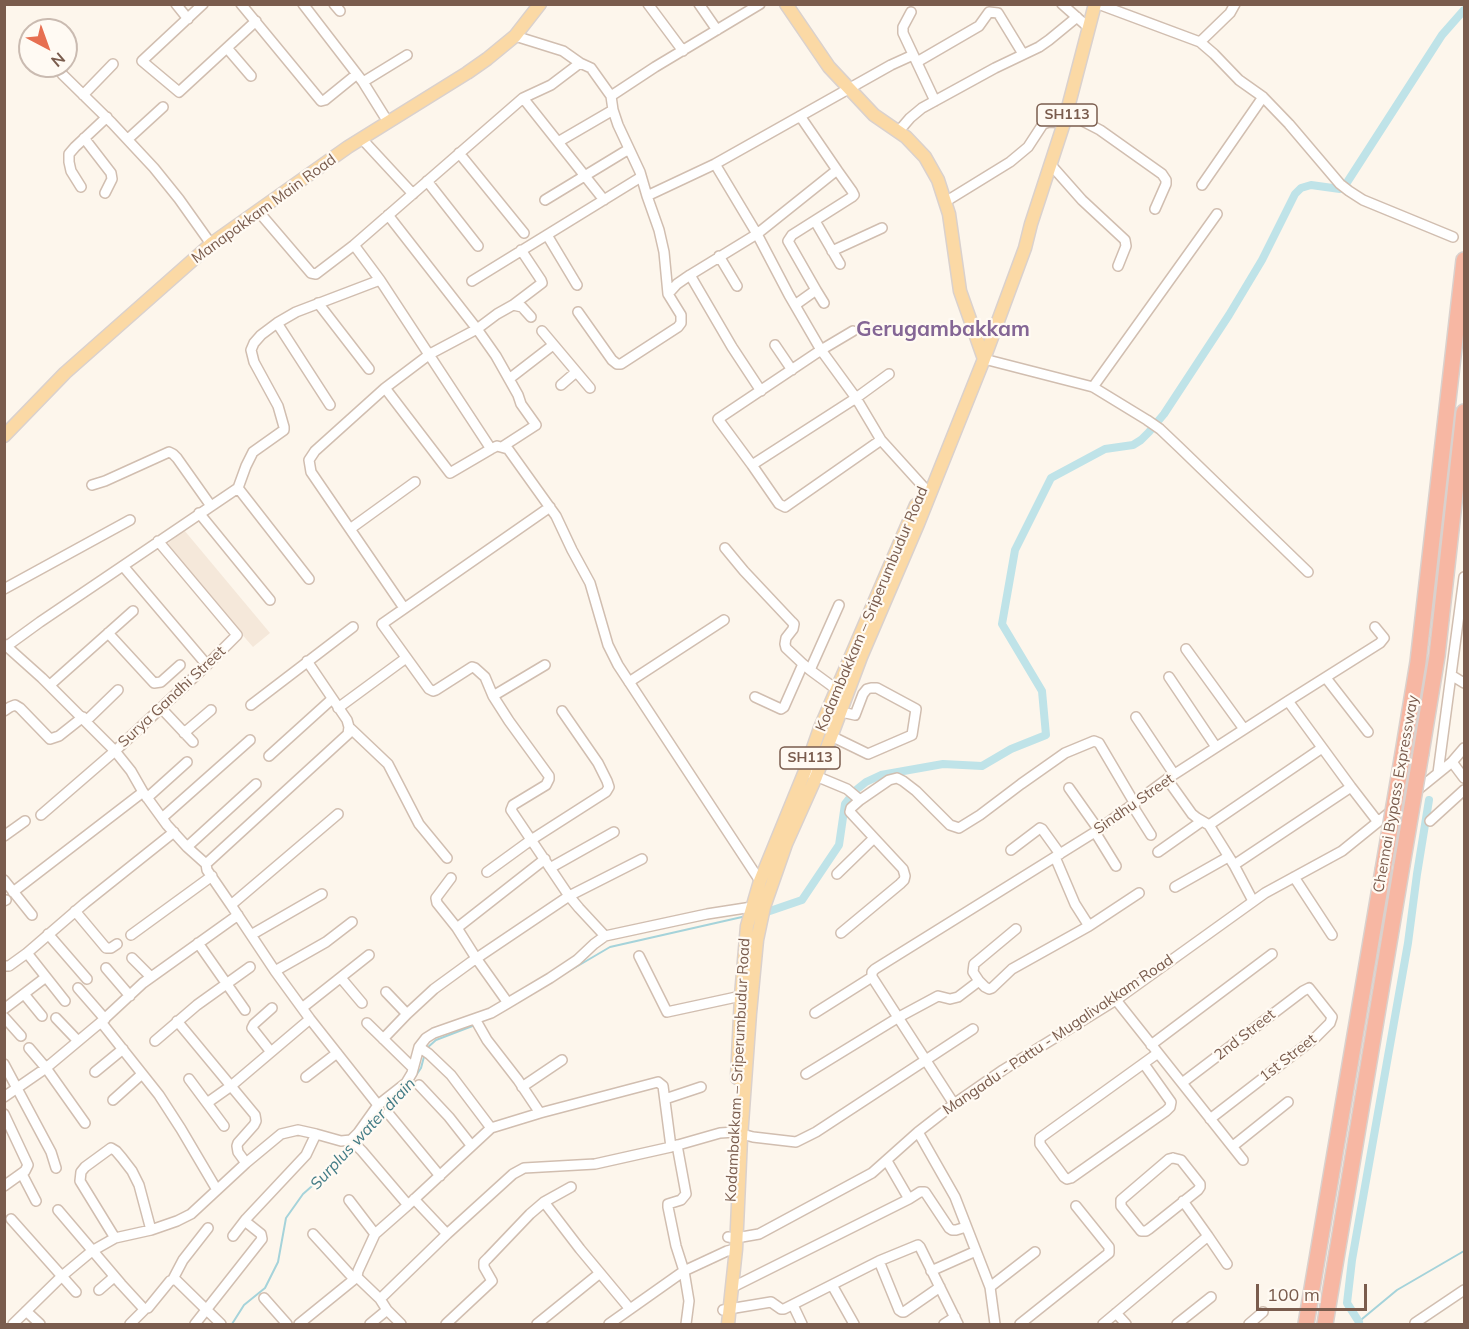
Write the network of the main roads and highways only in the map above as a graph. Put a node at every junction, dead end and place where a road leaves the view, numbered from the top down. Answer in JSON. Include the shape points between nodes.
{"nodes":[{"id":1,"x":540,"y":4,"type":"edge"},
{"id":2,"x":786,"y":4,"type":"edge"},
{"id":3,"x":1096,"y":4,"type":"edge"},
{"id":4,"x":1030,"y":224,"type":"junction"},
{"id":5,"x":1464,"y":260,"type":"edge"},
{"id":6,"x":980,"y":346,"type":"junction"},
{"id":7,"x":984,"y":359,"type":"junction"},
{"id":8,"x":1464,"y":412,"type":"edge"},
{"id":9,"x":4,"y":436,"type":"edge"},
{"id":10,"x":926,"y":490,"type":"junction"},
{"id":11,"x":842,"y":694,"type":"junction"},
{"id":12,"x":811,"y":774,"type":"junction"},
{"id":13,"x":758,"y":907,"type":"junction"},
{"id":14,"x":738,"y":1133,"type":"junction"},
{"id":15,"x":732,"y":1244,"type":"junction"},
{"id":16,"x":726,"y":1309,"type":"junction"},
{"id":17,"x":721,"y":1324,"type":"edge"},
{"id":18,"x":728,"y":1324,"type":"edge"},
{"id":19,"x":1305,"y":1324,"type":"edge"},
{"id":20,"x":1325,"y":1324,"type":"edge"}],
"edges":[{"from":1,"to":9,"type":"main road","name":"Manapakkam Main Road","via":[[515,36],[467,73],[348,147],[211,244],[65,373]]},
{"from":2,"to":6,"type":"main road","via":[[849,90],[925,157],[945,202],[960,291]]},
{"from":3,"to":4,"type":"main road","name":"Kodambakkam – Sriperumbudur Road","number":"SH113","via":[[1066,118]]},
{"from":4,"to":6,"type":"main road","name":"Kodambakkam – Sriperumbudur Road","number":"SH113","via":[[1016,247]]},
{"from":4,"to":7,"type":"main road","name":"Kodambakkam – Sriperumbudur Road","number":"SH113"},
{"from":5,"to":19,"type":"highway","name":"Chennai Bypass Expressway","bridge":true,"via":[[1418,662]]},
{"from":6,"to":7,"type":"main road"},
{"from":6,"to":10,"type":"main road","name":"Kodambakkam – Sriperumbudur Road","number":"SH113"},
{"from":7,"to":10,"type":"main road","name":"Kodambakkam – Sriperumbudur Road","number":"SH113"},
{"from":8,"to":20,"type":"highway","name":"Chennai Bypass Expressway","bridge":true,"via":[[1437,656]]},
{"from":10,"to":11,"type":"main road","name":"Kodambakkam – Sriperumbudur Road","number":"SH113"},
{"from":11,"to":12,"type":"main road","name":"Kodambakkam – Sriperumbudur Road","number":"SH113","via":[[841,712]]},
{"from":11,"to":12,"type":"main road","name":"Kodambakkam – Sriperumbudur Road","number":"SH113","via":[[820,728]]},
{"from":12,"to":13,"type":"main road","name":"Kodambakkam – Sriperumbudur Road","number":"SH113"},
{"from":12,"to":13,"type":"main road","name":"Kodambakkam – Sriperumbudur Road","number":"SH113","via":[[760,881]]},
{"from":13,"to":14,"type":"main road","name":"Kodambakkam – Sriperumbudur Road","number":"SH113"},
{"from":13,"to":14,"type":"main road","name":"Kodambakkam – Sriperumbudur Road","number":"SH113","via":[[747,926]]},
{"from":14,"to":15,"type":"main road","name":"Kodambakkam – Sriperumbudur Road","number":"SH113"},
{"from":15,"to":16,"type":"main road","name":"Kodambakkam – Sriperumbudur Road","number":"SH113"},
{"from":15,"to":16,"type":"main road","name":"Kodambakkam – Sriperumbudur Road","number":"SH113","via":[[731,1288]]},
{"from":16,"to":17,"type":"main road","name":"Kodambakkam – Sriperumbudur Road","number":"SH113"},
{"from":16,"to":18,"type":"main road","name":"Kodambakkam – Sriperumbudur Road","number":"SH113"}]}
